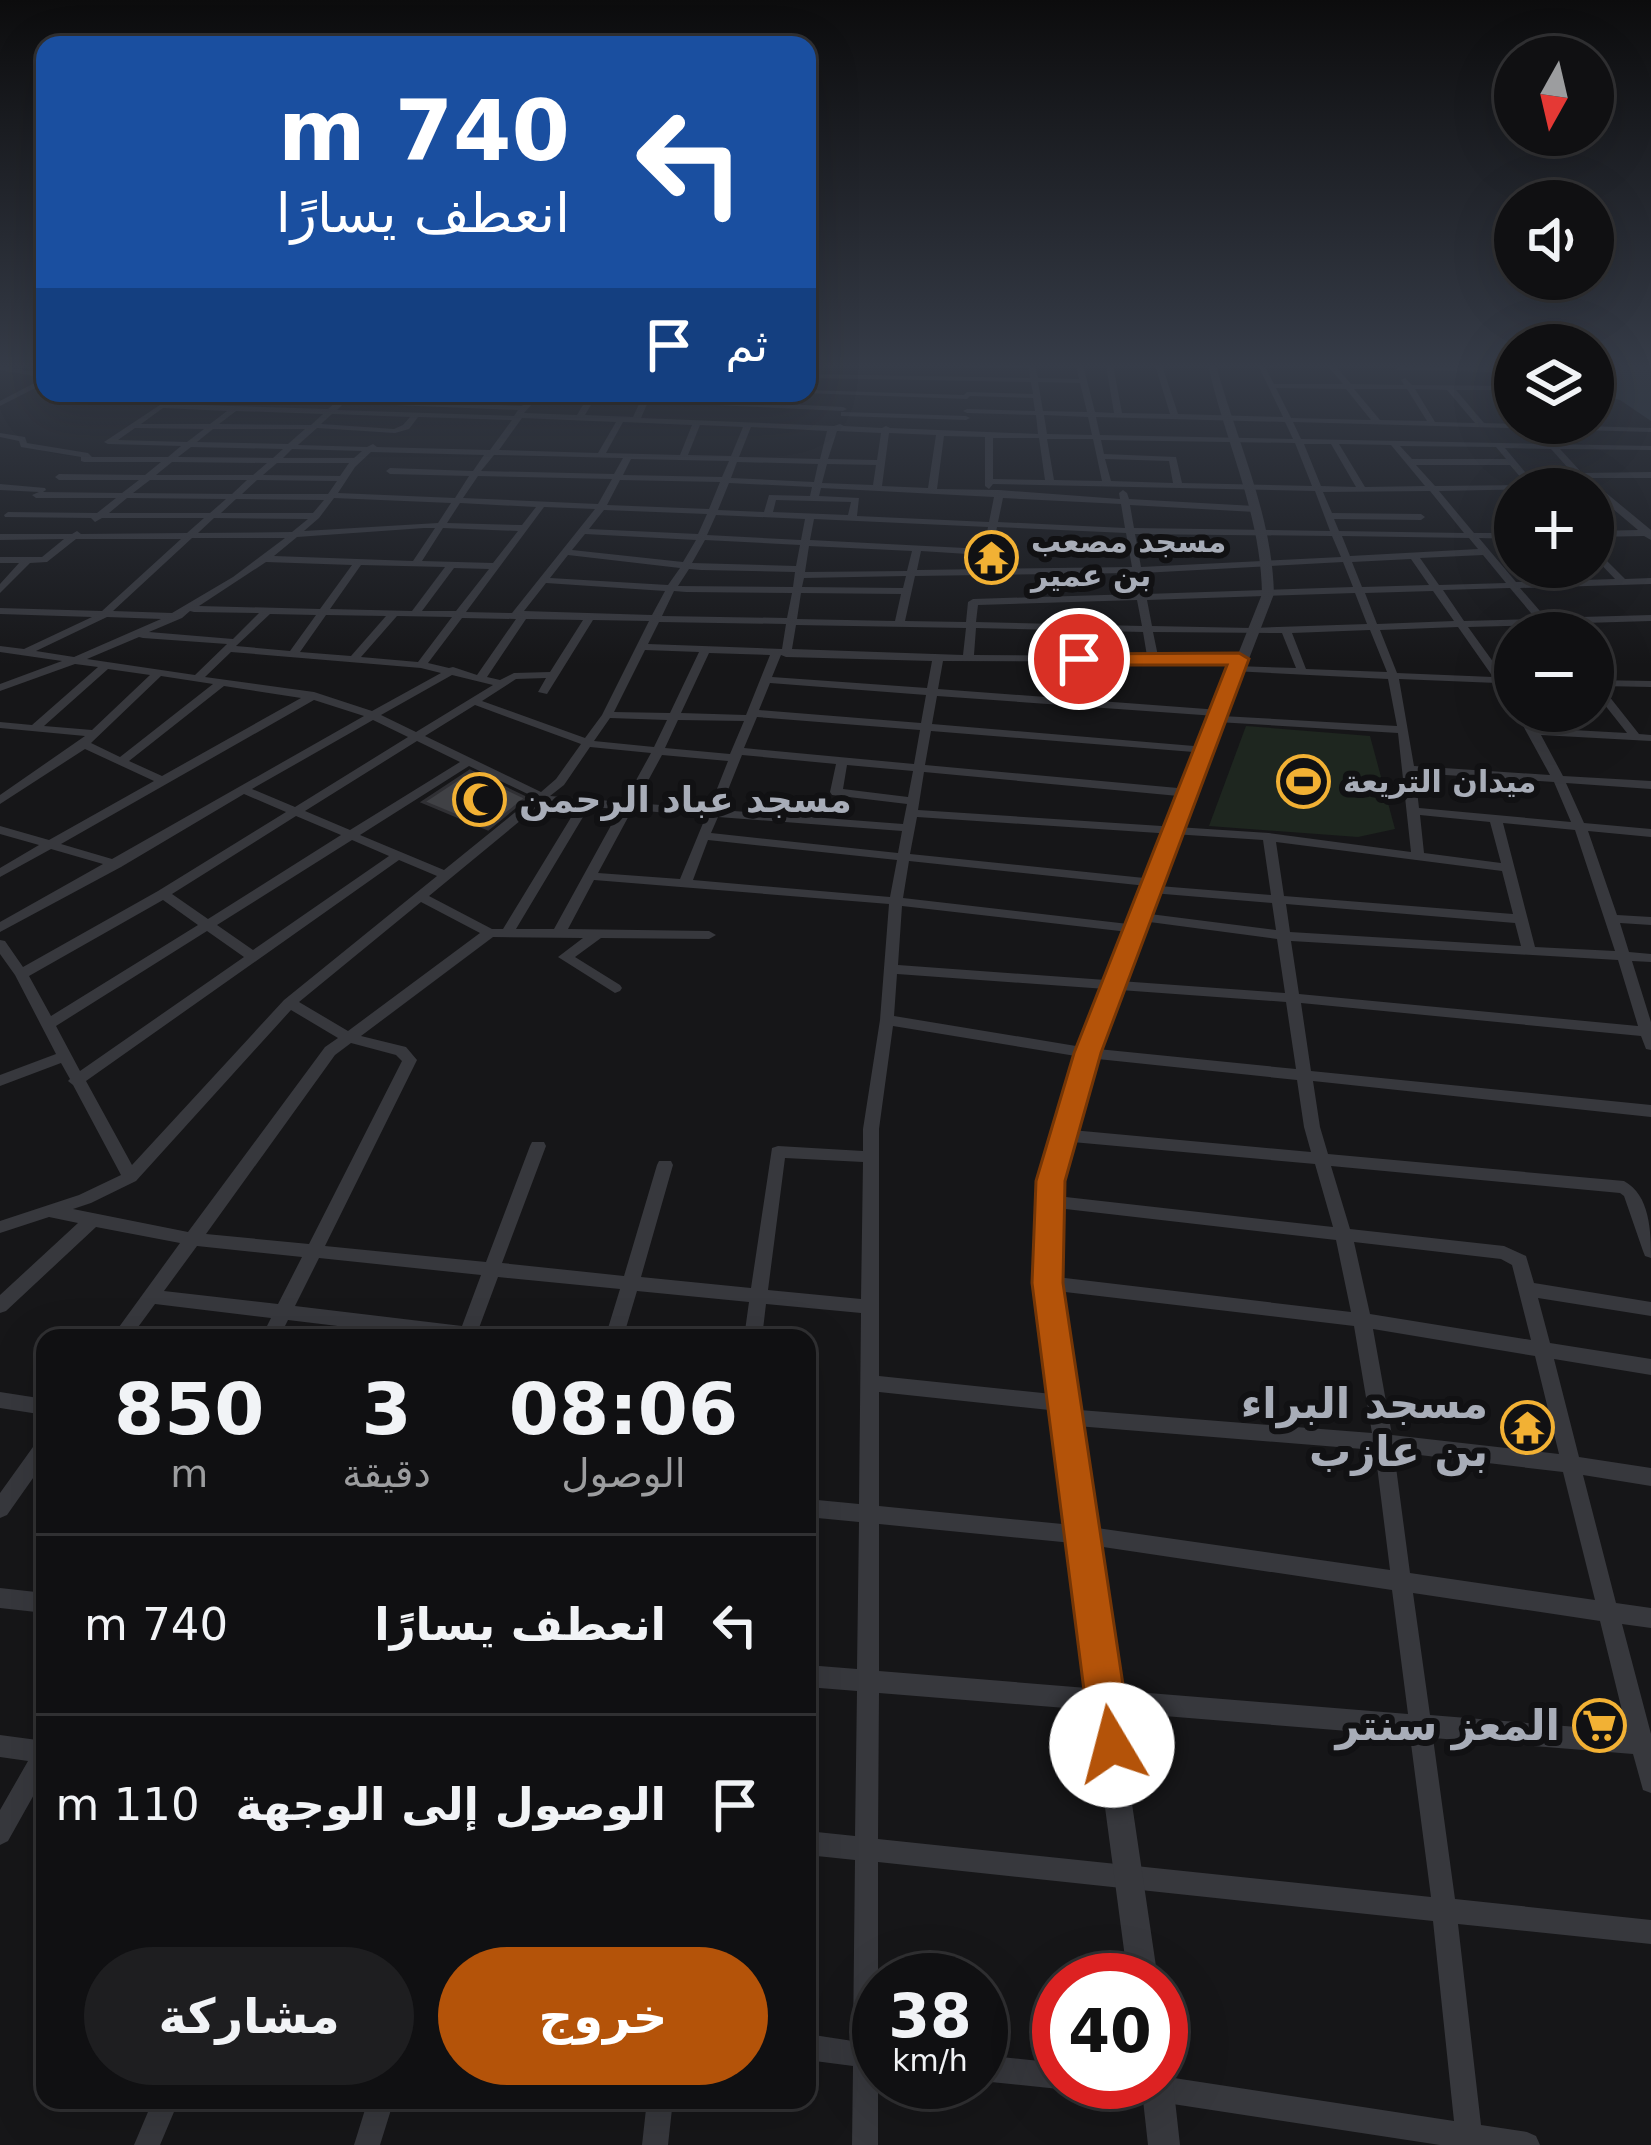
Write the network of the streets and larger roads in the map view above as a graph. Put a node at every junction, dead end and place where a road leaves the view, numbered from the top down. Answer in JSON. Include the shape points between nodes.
{"nodes":[{"id":1,"x":76,"y":465,"type":"edge"},
{"id":2,"x":161,"y":465,"type":"edge"},
{"id":3,"x":272,"y":465,"type":"edge"},
{"id":4,"x":350,"y":465,"type":"edge"},
{"id":5,"x":483,"y":465,"type":"edge"},
{"id":6,"x":539,"y":465,"type":"edge"},
{"id":7,"x":623,"y":465,"type":"edge"},
{"id":8,"x":734,"y":465,"type":"edge"},
{"id":9,"x":823,"y":465,"type":"edge"},
{"id":10,"x":881,"y":465,"type":"edge"},
{"id":11,"x":935,"y":465,"type":"edge"},
{"id":12,"x":990,"y":465,"type":"edge"},
{"id":13,"x":1047,"y":465,"type":"edge"},
{"id":14,"x":1103,"y":465,"type":"edge"},
{"id":15,"x":1174,"y":465,"type":"edge"},
{"id":16,"x":1241,"y":465,"type":"edge"},
{"id":17,"x":1308,"y":465,"type":"edge"},
{"id":18,"x":1347,"y":465,"type":"edge"},
{"id":19,"x":1413,"y":465,"type":"edge"},
{"id":20,"x":390,"y":471,"type":"dead end"},
{"id":21,"x":475,"y":473,"type":"junction"},
{"id":22,"x":1651,"y":475,"type":"edge"},
{"id":23,"x":531,"y":476,"type":"junction"},
{"id":24,"x":1614,"y":476,"type":"edge"},
{"id":25,"x":59,"y":477,"type":"junction"},
{"id":26,"x":145,"y":478,"type":"junction"},
{"id":27,"x":258,"y":478,"type":"junction"},
{"id":28,"x":339,"y":478,"type":"junction"},
{"id":29,"x":616,"y":478,"type":"junction"},
{"id":30,"x":729,"y":480,"type":"junction"},
{"id":31,"x":1050,"y":483,"type":"junction"},
{"id":32,"x":818,"y":484,"type":"junction"},
{"id":33,"x":1107,"y":484,"type":"junction"},
{"id":34,"x":1122,"y":484,"type":"junction"},
{"id":35,"x":0,"y":487,"type":"edge"},
{"id":36,"x":877,"y":487,"type":"junction"},
{"id":37,"x":1178,"y":487,"type":"junction"},
{"id":38,"x":1247,"y":488,"type":"junction"},
{"id":39,"x":1494,"y":488,"type":"edge"},
{"id":40,"x":992,"y":489,"type":"junction"},
{"id":41,"x":1317,"y":489,"type":"junction"},
{"id":42,"x":932,"y":490,"type":"junction"},
{"id":43,"x":1361,"y":490,"type":"junction"},
{"id":44,"x":1401,"y":490,"type":"junction"},
{"id":45,"x":1433,"y":490,"type":"junction"},
{"id":46,"x":39,"y":492,"type":"junction"},
{"id":47,"x":237,"y":496,"type":"junction"},
{"id":48,"x":331,"y":496,"type":"junction"},
{"id":49,"x":120,"y":497,"type":"junction"},
{"id":50,"x":814,"y":498,"type":"junction"},
{"id":51,"x":458,"y":500,"type":"junction"},
{"id":52,"x":1124,"y":500,"type":"junction"},
{"id":53,"x":514,"y":502,"type":"junction"},
{"id":54,"x":543,"y":503,"type":"junction"},
{"id":55,"x":1614,"y":505,"type":"edge"},
{"id":56,"x":602,"y":506,"type":"junction"},
{"id":57,"x":1255,"y":508,"type":"junction"},
{"id":58,"x":716,"y":511,"type":"junction"},
{"id":59,"x":768,"y":513,"type":"junction"},
{"id":60,"x":5,"y":515,"type":"edge"},
{"id":61,"x":216,"y":515,"type":"junction"},
{"id":62,"x":810,"y":515,"type":"junction"},
{"id":63,"x":316,"y":516,"type":"junction"},
{"id":64,"x":1329,"y":516,"type":"junction"},
{"id":65,"x":98,"y":517,"type":"junction"},
{"id":66,"x":852,"y":517,"type":"junction"},
{"id":67,"x":1421,"y":517,"type":"junction"},
{"id":68,"x":995,"y":524,"type":"junction"},
{"id":69,"x":442,"y":525,"type":"junction"},
{"id":70,"x":525,"y":528,"type":"junction"},
{"id":71,"x":1127,"y":530,"type":"junction"},
{"id":72,"x":581,"y":531,"type":"junction"},
{"id":73,"x":1260,"y":534,"type":"junction"},
{"id":74,"x":1614,"y":534,"type":"edge"},
{"id":75,"x":1649,"y":534,"type":"edge"},
{"id":76,"x":293,"y":535,"type":"junction"},
{"id":77,"x":1335,"y":536,"type":"junction"},
{"id":78,"x":1494,"y":536,"type":"edge"},
{"id":79,"x":0,"y":537,"type":"edge"},
{"id":80,"x":74,"y":537,"type":"junction"},
{"id":81,"x":192,"y":537,"type":"junction"},
{"id":82,"x":1436,"y":537,"type":"junction"},
{"id":83,"x":1470,"y":537,"type":"junction"},
{"id":84,"x":700,"y":540,"type":"junction"},
{"id":85,"x":805,"y":544,"type":"junction"},
{"id":86,"x":917,"y":549,"type":"junction"},
{"id":87,"x":564,"y":552,"type":"junction"},
{"id":88,"x":988,"y":552,"type":"junction"},
{"id":89,"x":1484,"y":552,"type":"junction"},
{"id":90,"x":1413,"y":555,"type":"junction"},
{"id":91,"x":1344,"y":558,"type":"junction"},
{"id":92,"x":0,"y":560,"type":"edge"},
{"id":93,"x":27,"y":560,"type":"junction"},
{"id":94,"x":262,"y":560,"type":"junction"},
{"id":95,"x":359,"y":561,"type":"junction"},
{"id":96,"x":1267,"y":562,"type":"junction"},
{"id":97,"x":416,"y":563,"type":"junction"},
{"id":98,"x":1494,"y":563,"type":"edge"},
{"id":99,"x":452,"y":564,"type":"junction"},
{"id":100,"x":686,"y":565,"type":"junction"},
{"id":101,"x":495,"y":566,"type":"junction"},
{"id":102,"x":1137,"y":570,"type":"junction"},
{"id":103,"x":802,"y":572,"type":"junction"},
{"id":104,"x":984,"y":572,"type":"junction"},
{"id":105,"x":1614,"y":572,"type":"edge"},
{"id":106,"x":912,"y":573,"type":"junction"},
{"id":107,"x":543,"y":580,"type":"junction"},
{"id":108,"x":1651,"y":581,"type":"edge"},
{"id":109,"x":1614,"y":582,"type":"edge"},
{"id":110,"x":1623,"y":582,"type":"junction"},
{"id":111,"x":1494,"y":587,"type":"edge"},
{"id":112,"x":671,"y":588,"type":"junction"},
{"id":113,"x":1516,"y":588,"type":"edge"},
{"id":114,"x":1439,"y":589,"type":"junction"},
{"id":115,"x":0,"y":590,"type":"edge"},
{"id":116,"x":800,"y":591,"type":"junction"},
{"id":117,"x":908,"y":591,"type":"junction"},
{"id":118,"x":1358,"y":592,"type":"junction"},
{"id":119,"x":1268,"y":594,"type":"junction"},
{"id":120,"x":1140,"y":598,"type":"junction"},
{"id":121,"x":194,"y":609,"type":"junction"},
{"id":122,"x":0,"y":611,"type":"edge"},
{"id":123,"x":267,"y":611,"type":"junction"},
{"id":124,"x":324,"y":611,"type":"junction"},
{"id":125,"x":395,"y":612,"type":"junction"},
{"id":126,"x":1536,"y":612,"type":"edge"},
{"id":127,"x":416,"y":613,"type":"junction"},
{"id":128,"x":459,"y":614,"type":"junction"},
{"id":129,"x":520,"y":614,"type":"junction"},
{"id":130,"x":103,"y":615,"type":"junction"},
{"id":131,"x":181,"y":616,"type":"junction"},
{"id":132,"x":591,"y":616,"type":"junction"},
{"id":133,"x":656,"y":617,"type":"junction"},
{"id":134,"x":1651,"y":618,"type":"edge"},
{"id":135,"x":1614,"y":619,"type":"edge"},
{"id":136,"x":794,"y":621,"type":"junction"},
{"id":137,"x":899,"y":623,"type":"junction"},
{"id":138,"x":1494,"y":623,"type":"edge"},
{"id":139,"x":968,"y":624,"type":"junction"},
{"id":140,"x":1463,"y":624,"type":"junction"},
{"id":141,"x":1146,"y":628,"type":"junction"},
{"id":142,"x":1375,"y":628,"type":"junction"},
{"id":143,"x":1252,"y":631,"type":"junction"},
{"id":144,"x":1286,"y":631,"type":"junction"},
{"id":145,"x":141,"y":635,"type":"junction"},
{"id":146,"x":232,"y":645,"type":"junction"},
{"id":147,"x":642,"y":647,"type":"junction"},
{"id":148,"x":0,"y":649,"type":"edge"},
{"id":149,"x":705,"y":650,"type":"junction"},
{"id":150,"x":28,"y":651,"type":"junction"},
{"id":151,"x":292,"y":654,"type":"junction"},
{"id":152,"x":781,"y":654,"type":"junction"},
{"id":153,"x":354,"y":658,"type":"junction"},
{"id":154,"x":938,"y":658,"type":"junction"},
{"id":155,"x":968,"y":658,"type":"junction"},
{"id":156,"x":1154,"y":659,"type":"junction"},
{"id":157,"x":76,"y":661,"type":"junction"},
{"id":158,"x":1494,"y":663,"type":"edge"},
{"id":159,"x":1237,"y":664,"type":"junction"},
{"id":160,"x":105,"y":665,"type":"junction"},
{"id":161,"x":421,"y":665,"type":"junction"},
{"id":162,"x":453,"y":670,"type":"junction"},
{"id":163,"x":1302,"y":671,"type":"junction"},
{"id":164,"x":157,"y":674,"type":"junction"},
{"id":165,"x":554,"y":675,"type":"junction"},
{"id":166,"x":1393,"y":675,"type":"junction"},
{"id":167,"x":481,"y":677,"type":"junction"},
{"id":168,"x":196,"y":679,"type":"junction"},
{"id":169,"x":766,"y":680,"type":"junction"},
{"id":170,"x":1494,"y":680,"type":"edge"},
{"id":171,"x":221,"y":683,"type":"junction"},
{"id":172,"x":505,"y":684,"type":"junction"},
{"id":173,"x":1651,"y":684,"type":"edge"},
{"id":174,"x":0,"y":688,"type":"edge"},
{"id":175,"x":932,"y":688,"type":"junction"},
{"id":176,"x":543,"y":692,"type":"dead end"},
{"id":177,"x":314,"y":695,"type":"junction"},
{"id":178,"x":476,"y":702,"type":"junction"},
{"id":179,"x":607,"y":715,"type":"junction"},
{"id":180,"x":374,"y":716,"type":"junction"},
{"id":181,"x":675,"y":716,"type":"junction"},
{"id":182,"x":750,"y":716,"type":"junction"},
{"id":183,"x":1219,"y":716,"type":"junction"},
{"id":184,"x":0,"y":725,"type":"edge"},
{"id":185,"x":925,"y":725,"type":"junction"},
{"id":186,"x":36,"y":728,"type":"junction"},
{"id":187,"x":1404,"y":730,"type":"junction"},
{"id":188,"x":1534,"y":732,"type":"edge"},
{"id":189,"x":1553,"y":732,"type":"edge"},
{"id":190,"x":95,"y":734,"type":"junction"},
{"id":191,"x":1635,"y":736,"type":"junction"},
{"id":192,"x":419,"y":737,"type":"junction"},
{"id":193,"x":1651,"y":737,"type":"edge"},
{"id":194,"x":84,"y":744,"type":"junction"},
{"id":195,"x":590,"y":744,"type":"junction"},
{"id":196,"x":1206,"y":750,"type":"junction"},
{"id":197,"x":658,"y":751,"type":"junction"},
{"id":198,"x":734,"y":755,"type":"junction"},
{"id":199,"x":123,"y":760,"type":"junction"},
{"id":200,"x":842,"y":761,"type":"junction"},
{"id":201,"x":467,"y":762,"type":"junction"},
{"id":202,"x":920,"y":768,"type":"junction"},
{"id":203,"x":1409,"y":769,"type":"junction"},
{"id":204,"x":1562,"y":780,"type":"junction"},
{"id":205,"x":163,"y":781,"type":"junction"},
{"id":206,"x":1651,"y":785,"type":"edge"},
{"id":207,"x":244,"y":790,"type":"junction"},
{"id":208,"x":1189,"y":793,"type":"junction"},
{"id":209,"x":541,"y":797,"type":"junction"},
{"id":210,"x":0,"y":800,"type":"edge"},
{"id":211,"x":585,"y":804,"type":"junction"},
{"id":212,"x":628,"y":807,"type":"junction"},
{"id":213,"x":711,"y":810,"type":"junction"},
{"id":214,"x":1412,"y":811,"type":"junction"},
{"id":215,"x":293,"y":812,"type":"junction"},
{"id":216,"x":912,"y":814,"type":"junction"},
{"id":217,"x":1496,"y":820,"type":"junction"},
{"id":218,"x":1585,"y":829,"type":"junction"},
{"id":219,"x":0,"y":830,"type":"edge"},
{"id":220,"x":1173,"y":833,"type":"junction"},
{"id":221,"x":1651,"y":833,"type":"edge"},
{"id":222,"x":350,"y":835,"type":"junction"},
{"id":223,"x":702,"y":836,"type":"junction"},
{"id":224,"x":1269,"y":837,"type":"junction"},
{"id":225,"x":51,"y":843,"type":"junction"},
{"id":226,"x":398,"y":855,"type":"junction"},
{"id":227,"x":904,"y":857,"type":"junction"},
{"id":228,"x":1418,"y":857,"type":"junction"},
{"id":229,"x":116,"y":864,"type":"junction"},
{"id":230,"x":1508,"y":868,"type":"junction"},
{"id":231,"x":0,"y":873,"type":"edge"},
{"id":232,"x":443,"y":874,"type":"junction"},
{"id":233,"x":592,"y":876,"type":"junction"},
{"id":234,"x":686,"y":881,"type":"junction"},
{"id":235,"x":1153,"y":886,"type":"junction"},
{"id":236,"x":163,"y":894,"type":"junction"},
{"id":237,"x":418,"y":896,"type":"junction"},
{"id":238,"x":896,"y":901,"type":"junction"},
{"id":239,"x":1279,"y":901,"type":"junction"},
{"id":240,"x":1520,"y":919,"type":"junction"},
{"id":241,"x":1614,"y":919,"type":"junction"},
{"id":242,"x":1651,"y":921,"type":"edge"},
{"id":243,"x":1140,"y":923,"type":"junction"},
{"id":244,"x":209,"y":924,"type":"junction"},
{"id":245,"x":0,"y":928,"type":"edge"},
{"id":246,"x":560,"y":931,"type":"junction"},
{"id":247,"x":499,"y":932,"type":"junction"},
{"id":248,"x":601,"y":932,"type":"junction"},
{"id":249,"x":709,"y":935,"type":"dead end"},
{"id":250,"x":1286,"y":937,"type":"junction"},
{"id":251,"x":1,"y":947,"type":"edge"},
{"id":252,"x":1529,"y":951,"type":"junction"},
{"id":253,"x":252,"y":956,"type":"junction"},
{"id":254,"x":1627,"y":957,"type":"junction"},
{"id":255,"x":1651,"y":958,"type":"edge"},
{"id":256,"x":892,"y":969,"type":"junction"},
{"id":257,"x":21,"y":974,"type":"junction"},
{"id":258,"x":1114,"y":985,"type":"junction"},
{"id":259,"x":615,"y":988,"type":"dead end"},
{"id":260,"x":1294,"y":998,"type":"junction"},
{"id":261,"x":289,"y":1004,"type":"junction"},
{"id":262,"x":1646,"y":1006,"type":"edge"},
{"id":263,"x":886,"y":1020,"type":"junction"},
{"id":264,"x":48,"y":1025,"type":"junction"},
{"id":265,"x":347,"y":1036,"type":"junction"},
{"id":266,"x":1649,"y":1038,"type":"edge"},
{"id":267,"x":1088,"y":1053,"type":"junction"},
{"id":268,"x":63,"y":1057,"type":"junction"},
{"id":269,"x":1305,"y":1075,"type":"junction"},
{"id":270,"x":76,"y":1081,"type":"junction"},
{"id":271,"x":0,"y":1082,"type":"edge"},
{"id":272,"x":1651,"y":1111,"type":"edge"},
{"id":273,"x":1061,"y":1136,"type":"junction"},
{"id":274,"x":538,"y":1146,"type":"dead end"},
{"id":275,"x":870,"y":1157,"type":"junction"},
{"id":276,"x":1320,"y":1160,"type":"junction"},
{"id":277,"x":665,"y":1165,"type":"dead end"},
{"id":278,"x":130,"y":1177,"type":"junction"},
{"id":279,"x":1048,"y":1201,"type":"junction"},
{"id":280,"x":1644,"y":1211,"type":"edge"},
{"id":281,"x":50,"y":1212,"type":"junction"},
{"id":282,"x":2,"y":1220,"type":"edge"},
{"id":283,"x":91,"y":1221,"type":"junction"},
{"id":284,"x":1342,"y":1238,"type":"junction"},
{"id":285,"x":192,"y":1239,"type":"junction"},
{"id":286,"x":314,"y":1250,"type":"junction"},
{"id":287,"x":1651,"y":1251,"type":"edge"},
{"id":288,"x":491,"y":1268,"type":"junction"},
{"id":289,"x":1048,"y":1283,"type":"junction"},
{"id":290,"x":630,"y":1286,"type":"junction"},
{"id":291,"x":1527,"y":1289,"type":"junction"},
{"id":292,"x":150,"y":1296,"type":"junction"},
{"id":293,"x":758,"y":1297,"type":"junction"},
{"id":294,"x":0,"y":1306,"type":"edge"},
{"id":295,"x":868,"y":1307,"type":"junction"},
{"id":296,"x":1651,"y":1309,"type":"edge"},
{"id":297,"x":284,"y":1311,"type":"junction"},
{"id":298,"x":1362,"y":1320,"type":"junction"},
{"id":299,"x":126,"y":1329,"type":"edge"},
{"id":300,"x":275,"y":1329,"type":"edge"},
{"id":301,"x":416,"y":1329,"type":"edge"},
{"id":302,"x":469,"y":1329,"type":"edge"},
{"id":303,"x":617,"y":1329,"type":"edge"},
{"id":304,"x":754,"y":1329,"type":"edge"},
{"id":305,"x":1543,"y":1350,"type":"junction"},
{"id":306,"x":1651,"y":1367,"type":"edge"},
{"id":307,"x":868,"y":1383,"type":"junction"},
{"id":308,"x":0,"y":1400,"type":"edge"},
{"id":309,"x":36,"y":1406,"type":"edge"},
{"id":310,"x":1063,"y":1410,"type":"junction"},
{"id":311,"x":1384,"y":1444,"type":"junction"},
{"id":312,"x":1571,"y":1463,"type":"junction"},
{"id":313,"x":36,"y":1472,"type":"edge"},
{"id":314,"x":1651,"y":1477,"type":"edge"},
{"id":315,"x":0,"y":1509,"type":"edge"},
{"id":316,"x":816,"y":1509,"type":"edge"},
{"id":317,"x":868,"y":1514,"type":"junction"},
{"id":318,"x":1083,"y":1535,"type":"junction"},
{"id":319,"x":1400,"y":1580,"type":"junction"},
{"id":320,"x":0,"y":1598,"type":"edge"},
{"id":321,"x":36,"y":1602,"type":"edge"},
{"id":322,"x":1609,"y":1612,"type":"junction"},
{"id":323,"x":1651,"y":1618,"type":"edge"},
{"id":324,"x":816,"y":1677,"type":"edge"},
{"id":325,"x":868,"y":1682,"type":"junction"},
{"id":326,"x":1106,"y":1702,"type":"junction"},
{"id":327,"x":1420,"y":1724,"type":"junction"},
{"id":328,"x":1646,"y":1744,"type":"edge"},
{"id":329,"x":0,"y":1746,"type":"edge"},
{"id":330,"x":36,"y":1752,"type":"edge"},
{"id":331,"x":36,"y":1769,"type":"edge"},
{"id":332,"x":1651,"y":1782,"type":"edge"},
{"id":333,"x":0,"y":1833,"type":"edge"},
{"id":334,"x":816,"y":1844,"type":"edge"},
{"id":335,"x":866,"y":1849,"type":"junction"},
{"id":336,"x":1130,"y":1876,"type":"junction"},
{"id":337,"x":1444,"y":1908,"type":"junction"},
{"id":338,"x":1651,"y":1932,"type":"edge"},
{"id":339,"x":869,"y":1953,"type":"edge"},
{"id":340,"x":1140,"y":1953,"type":"edge"},
{"id":341,"x":816,"y":2048,"type":"edge"},
{"id":342,"x":852,"y":2053,"type":"edge"},
{"id":343,"x":1188,"y":2090,"type":"edge"},
{"id":344,"x":162,"y":2109,"type":"edge"},
{"id":345,"x":378,"y":2109,"type":"edge"},
{"id":346,"x":659,"y":2109,"type":"edge"},
{"id":347,"x":868,"y":2109,"type":"edge"},
{"id":348,"x":1160,"y":2109,"type":"edge"},
{"id":349,"x":1469,"y":2141,"type":"edge"},
{"id":350,"x":147,"y":2145,"type":"edge"},
{"id":351,"x":367,"y":2145,"type":"edge"},
{"id":352,"x":655,"y":2145,"type":"edge"},
{"id":353,"x":865,"y":2145,"type":"edge"},
{"id":354,"x":1164,"y":2145,"type":"edge"},
{"id":355,"x":1526,"y":2145,"type":"edge"}],
"edges":[{"from":1,"to":25,"type":"street"},
{"from":2,"to":26,"type":"street"},
{"from":3,"to":27,"type":"street"},
{"from":4,"to":28,"type":"street"},
{"from":5,"to":21,"type":"street"},
{"from":6,"to":23,"type":"street"},
{"from":7,"to":29,"type":"street"},
{"from":8,"to":30,"type":"street"},
{"from":9,"to":32,"type":"street"},
{"from":10,"to":36,"type":"street"},
{"from":11,"to":42,"type":"street"},
{"from":12,"to":40,"type":"street"},
{"from":13,"to":31,"type":"street"},
{"from":14,"to":33,"type":"street"},
{"from":15,"to":37,"type":"street"},
{"from":16,"to":38,"type":"street"},
{"from":17,"to":41,"type":"street"},
{"from":18,"to":43,"type":"street"},
{"from":19,"to":45,"type":"street"},
{"from":20,"to":21,"type":"street"},
{"from":21,"to":23,"type":"street"},
{"from":21,"to":51,"type":"street"},
{"from":22,"to":24,"type":"street"},
{"from":23,"to":29,"type":"street"},
{"from":23,"to":53,"type":"street"},
{"from":25,"to":26,"type":"street"},
{"from":25,"to":46,"type":"street"},
{"from":26,"to":27,"type":"street"},
{"from":26,"to":49,"type":"street"},
{"from":27,"to":28,"type":"street"},
{"from":27,"to":47,"type":"street"},
{"from":28,"to":48,"type":"street"},
{"from":29,"to":30,"type":"street"},
{"from":29,"to":56,"type":"street"},
{"from":30,"to":32,"type":"street"},
{"from":30,"to":58,"type":"street"},
{"from":31,"to":33,"type":"street"},
{"from":31,"to":40,"type":"street"},
{"from":32,"to":36,"type":"street"},
{"from":32,"to":50,"type":"street"},
{"from":33,"to":34,"type":"street"},
{"from":34,"to":37,"type":"street"},
{"from":34,"to":52,"type":"street"},
{"from":35,"to":46,"type":"street"},
{"from":36,"to":42,"type":"street"},
{"from":37,"to":38,"type":"street"},
{"from":38,"to":41,"type":"street"},
{"from":38,"to":57,"type":"street"},
{"from":39,"to":45,"type":"street"},
{"from":40,"to":42,"type":"street"},
{"from":40,"to":52,"type":"street"},
{"from":40,"to":68,"type":"street"},
{"from":41,"to":43,"type":"street"},
{"from":41,"to":64,"type":"street"},
{"from":43,"to":44,"type":"street"},
{"from":44,"to":45,"type":"street"},
{"from":44,"to":67,"type":"street"},
{"from":45,"to":83,"type":"street"},
{"from":46,"to":49,"type":"street"},
{"from":46,"to":60,"type":"street"},
{"from":47,"to":48,"type":"street"},
{"from":47,"to":49,"type":"street"},
{"from":47,"to":61,"type":"street"},
{"from":48,"to":51,"type":"street"},
{"from":48,"to":63,"type":"street"},
{"from":49,"to":65,"type":"street"},
{"from":50,"to":59,"type":"street","via":[[771,498]]},
{"from":50,"to":66,"type":"street","via":[[856,500]]},
{"from":51,"to":53,"type":"street"},
{"from":51,"to":69,"type":"street"},
{"from":52,"to":57,"type":"street"},
{"from":52,"to":71,"type":"street"},
{"from":53,"to":54,"type":"street"},
{"from":54,"to":56,"type":"street"},
{"from":54,"to":70,"type":"street"},
{"from":55,"to":75,"type":"street"},
{"from":56,"to":58,"type":"street"},
{"from":56,"to":72,"type":"street"},
{"from":57,"to":73,"type":"street"},
{"from":58,"to":59,"type":"street"},
{"from":58,"to":84,"type":"street"},
{"from":59,"to":62,"type":"street"},
{"from":60,"to":65,"type":"street"},
{"from":61,"to":63,"type":"street"},
{"from":61,"to":65,"type":"street"},
{"from":61,"to":81,"type":"street"},
{"from":62,"to":66,"type":"street"},
{"from":62,"to":85,"type":"street"},
{"from":63,"to":76,"type":"street"},
{"from":64,"to":67,"type":"street"},
{"from":64,"to":77,"type":"street"},
{"from":65,"to":80,"type":"street"},
{"from":66,"to":68,"type":"street"},
{"from":67,"to":82,"type":"street"},
{"from":68,"to":71,"type":"street"},
{"from":68,"to":88,"type":"street"},
{"from":69,"to":70,"type":"street"},
{"from":69,"to":76,"type":"street"},
{"from":69,"to":97,"type":"street"},
{"from":70,"to":101,"type":"street"},
{"from":71,"to":73,"type":"street"},
{"from":71,"to":102,"type":"street"},
{"from":72,"to":84,"type":"street"},
{"from":72,"to":87,"type":"street"},
{"from":73,"to":77,"type":"street"},
{"from":73,"to":96,"type":"street"},
{"from":74,"to":75,"type":"street"},
{"from":76,"to":81,"type":"street"},
{"from":76,"to":94,"type":"street"},
{"from":77,"to":82,"type":"street"},
{"from":77,"to":91,"type":"street"},
{"from":78,"to":83,"type":"street"},
{"from":79,"to":80,"type":"street"},
{"from":80,"to":81,"type":"street"},
{"from":80,"to":93,"type":"street","via":[[48,559]]},
{"from":81,"to":130,"type":"street"},
{"from":82,"to":83,"type":"street"},
{"from":83,"to":89,"type":"street"},
{"from":84,"to":85,"type":"street"},
{"from":84,"to":100,"type":"street"},
{"from":85,"to":86,"type":"street"},
{"from":85,"to":103,"type":"street"},
{"from":86,"to":88,"type":"street"},
{"from":86,"to":106,"type":"street"},
{"from":87,"to":100,"type":"street"},
{"from":87,"to":107,"type":"street"},
{"from":88,"to":104,"type":"street"},
{"from":89,"to":90,"type":"street"},
{"from":89,"to":98,"type":"street"},
{"from":90,"to":91,"type":"street"},
{"from":90,"to":114,"type":"street"},
{"from":91,"to":96,"type":"street"},
{"from":91,"to":118,"type":"street"},
{"from":92,"to":93,"type":"street"},
{"from":93,"to":115,"type":"street"},
{"from":94,"to":95,"type":"street"},
{"from":94,"to":121,"type":"street"},
{"from":95,"to":97,"type":"street"},
{"from":95,"to":124,"type":"street"},
{"from":96,"to":102,"type":"street"},
{"from":96,"to":119,"type":"street"},
{"from":97,"to":99,"type":"street"},
{"from":99,"to":101,"type":"street"},
{"from":99,"to":127,"type":"street"},
{"from":100,"to":103,"type":"street"},
{"from":100,"to":112,"type":"street"},
{"from":101,"to":128,"type":"street"},
{"from":102,"to":104,"type":"street"},
{"from":102,"to":120,"type":"street"},
{"from":103,"to":106,"type":"street"},
{"from":103,"to":116,"type":"street"},
{"from":104,"to":106,"type":"street"},
{"from":105,"to":110,"type":"street"},
{"from":106,"to":117,"type":"street"},
{"from":107,"to":112,"type":"street"},
{"from":107,"to":129,"type":"street"},
{"from":108,"to":110,"type":"street"},
{"from":109,"to":110,"type":"street"},
{"from":111,"to":114,"type":"street"},
{"from":112,"to":116,"type":"street"},
{"from":112,"to":133,"type":"street"},
{"from":113,"to":126,"type":"street"},
{"from":114,"to":118,"type":"street"},
{"from":114,"to":140,"type":"street"},
{"from":116,"to":117,"type":"street"},
{"from":116,"to":136,"type":"street"},
{"from":117,"to":137,"type":"street"},
{"from":118,"to":119,"type":"street"},
{"from":118,"to":142,"type":"street"},
{"from":119,"to":120,"type":"street"},
{"from":119,"to":143,"type":"street"},
{"from":120,"to":139,"type":"street","via":[[973,602]]},
{"from":120,"to":141,"type":"street"},
{"from":121,"to":123,"type":"street"},
{"from":121,"to":131,"type":"street"},
{"from":122,"to":130,"type":"street"},
{"from":123,"to":124,"type":"street"},
{"from":123,"to":146,"type":"street"},
{"from":124,"to":125,"type":"street"},
{"from":124,"to":151,"type":"street"},
{"from":125,"to":127,"type":"street"},
{"from":125,"to":153,"type":"street"},
{"from":127,"to":128,"type":"street"},
{"from":128,"to":129,"type":"street"},
{"from":128,"to":161,"type":"street"},
{"from":129,"to":132,"type":"street"},
{"from":129,"to":167,"type":"street"},
{"from":130,"to":131,"type":"street"},
{"from":130,"to":150,"type":"street"},
{"from":131,"to":145,"type":"street"},
{"from":132,"to":133,"type":"street"},
{"from":132,"to":165,"type":"street"},
{"from":133,"to":136,"type":"street"},
{"from":133,"to":147,"type":"street"},
{"from":134,"to":135,"type":"street"},
{"from":136,"to":137,"type":"street"},
{"from":136,"to":152,"type":"street"},
{"from":137,"to":139,"type":"street"},
{"from":138,"to":140,"type":"street"},
{"from":139,"to":141,"type":"street"},
{"from":139,"to":155,"type":"street"},
{"from":140,"to":142,"type":"street"},
{"from":140,"to":158,"type":"street"},
{"from":141,"to":143,"type":"street"},
{"from":141,"to":156,"type":"street"},
{"from":142,"to":144,"type":"street"},
{"from":142,"to":166,"type":"street"},
{"from":143,"to":144,"type":"street"},
{"from":143,"to":159,"type":"street"},
{"from":144,"to":163,"type":"street"},
{"from":145,"to":146,"type":"street"},
{"from":145,"to":157,"type":"street"},
{"from":146,"to":151,"type":"street"},
{"from":146,"to":168,"type":"street"},
{"from":147,"to":149,"type":"street"},
{"from":147,"to":179,"type":"street"},
{"from":148,"to":150,"type":"street"},
{"from":149,"to":152,"type":"street"},
{"from":149,"to":181,"type":"street"},
{"from":150,"to":157,"type":"street"},
{"from":151,"to":153,"type":"street"},
{"from":152,"to":154,"type":"street"},
{"from":152,"to":169,"type":"street"},
{"from":153,"to":161,"type":"street"},
{"from":154,"to":155,"type":"street"},
{"from":154,"to":175,"type":"street"},
{"from":155,"to":156,"type":"street"},
{"from":156,"to":159,"type":"street"},
{"from":157,"to":160,"type":"street"},
{"from":157,"to":174,"type":"street"},
{"from":159,"to":163,"type":"street"},
{"from":159,"to":183,"type":"street"},
{"from":160,"to":164,"type":"street"},
{"from":160,"to":186,"type":"street"},
{"from":161,"to":162,"type":"street"},
{"from":162,"to":167,"type":"street"},
{"from":162,"to":180,"type":"street"},
{"from":163,"to":166,"type":"street"},
{"from":164,"to":168,"type":"street"},
{"from":164,"to":190,"type":"street"},
{"from":165,"to":172,"type":"street","via":[[518,675]]},
{"from":165,"to":176,"type":"street"},
{"from":166,"to":170,"type":"street"},
{"from":166,"to":187,"type":"street"},
{"from":167,"to":172,"type":"street"},
{"from":168,"to":171,"type":"street"},
{"from":169,"to":175,"type":"street"},
{"from":169,"to":182,"type":"street"},
{"from":171,"to":177,"type":"street"},
{"from":171,"to":199,"type":"street"},
{"from":172,"to":178,"type":"street"},
{"from":173,"to":191,"type":"street","via":[[1593,683]]},
{"from":175,"to":183,"type":"street"},
{"from":175,"to":185,"type":"street"},
{"from":177,"to":180,"type":"street"},
{"from":177,"to":205,"type":"street"},
{"from":178,"to":192,"type":"street"},
{"from":178,"to":195,"type":"street"},
{"from":179,"to":181,"type":"street"},
{"from":179,"to":195,"type":"street"},
{"from":180,"to":192,"type":"street"},
{"from":180,"to":207,"type":"street"},
{"from":181,"to":182,"type":"street"},
{"from":181,"to":197,"type":"street"},
{"from":182,"to":185,"type":"street"},
{"from":182,"to":198,"type":"street"},
{"from":183,"to":187,"type":"street"},
{"from":183,"to":196,"type":"street"},
{"from":184,"to":186,"type":"street"},
{"from":185,"to":196,"type":"street"},
{"from":185,"to":202,"type":"street"},
{"from":186,"to":190,"type":"street"},
{"from":187,"to":203,"type":"street"},
{"from":188,"to":204,"type":"street"},
{"from":189,"to":191,"type":"street"},
{"from":190,"to":194,"type":"street"},
{"from":191,"to":193,"type":"street"},
{"from":192,"to":201,"type":"street"},
{"from":192,"to":215,"type":"street"},
{"from":194,"to":199,"type":"street"},
{"from":194,"to":210,"type":"street"},
{"from":195,"to":197,"type":"street"},
{"from":195,"to":209,"type":"street"},
{"from":196,"to":208,"type":"street"},
{"from":197,"to":198,"type":"street"},
{"from":197,"to":212,"type":"street"},
{"from":198,"to":200,"type":"street"},
{"from":198,"to":213,"type":"street"},
{"from":199,"to":205,"type":"street"},
{"from":200,"to":202,"type":"street"},
{"from":200,"to":216,"type":"street","via":[[836,792]]},
{"from":201,"to":209,"type":"street"},
{"from":201,"to":222,"type":"street"},
{"from":202,"to":208,"type":"street"},
{"from":202,"to":216,"type":"street"},
{"from":203,"to":204,"type":"street"},
{"from":203,"to":214,"type":"street"},
{"from":204,"to":206,"type":"street"},
{"from":204,"to":218,"type":"street"},
{"from":205,"to":225,"type":"street"},
{"from":207,"to":215,"type":"street"},
{"from":207,"to":229,"type":"street"},
{"from":208,"to":220,"type":"street"},
{"from":209,"to":211,"type":"street"},
{"from":209,"to":232,"type":"street"},
{"from":211,"to":212,"type":"street"},
{"from":211,"to":247,"type":"street"},
{"from":212,"to":213,"type":"street"},
{"from":212,"to":233,"type":"street"},
{"from":213,"to":216,"type":"street"},
{"from":213,"to":223,"type":"street"},
{"from":214,"to":217,"type":"street"},
{"from":214,"to":228,"type":"street"},
{"from":215,"to":222,"type":"street"},
{"from":215,"to":236,"type":"street"},
{"from":216,"to":220,"type":"street"},
{"from":216,"to":227,"type":"street"},
{"from":217,"to":218,"type":"street"},
{"from":217,"to":230,"type":"street"},
{"from":218,"to":221,"type":"street"},
{"from":218,"to":241,"type":"street"},
{"from":219,"to":225,"type":"street"},
{"from":220,"to":224,"type":"street"},
{"from":220,"to":235,"type":"street"},
{"from":222,"to":226,"type":"street"},
{"from":222,"to":244,"type":"street"},
{"from":223,"to":227,"type":"street"},
{"from":223,"to":234,"type":"street"},
{"from":224,"to":228,"type":"street"},
{"from":224,"to":239,"type":"street"},
{"from":225,"to":229,"type":"street"},
{"from":225,"to":231,"type":"street"},
{"from":226,"to":232,"type":"street"},
{"from":226,"to":253,"type":"street"},
{"from":227,"to":235,"type":"street"},
{"from":227,"to":238,"type":"street"},
{"from":228,"to":230,"type":"street"},
{"from":229,"to":245,"type":"street"},
{"from":230,"to":240,"type":"street"},
{"from":232,"to":237,"type":"street"},
{"from":233,"to":234,"type":"street"},
{"from":233,"to":246,"type":"street"},
{"from":234,"to":238,"type":"street"},
{"from":235,"to":239,"type":"street"},
{"from":235,"to":243,"type":"street"},
{"from":236,"to":244,"type":"street"},
{"from":236,"to":257,"type":"street"},
{"from":237,"to":247,"type":"street"},
{"from":237,"to":261,"type":"street"},
{"from":238,"to":243,"type":"street"},
{"from":238,"to":256,"type":"street"},
{"from":239,"to":240,"type":"street"},
{"from":239,"to":250,"type":"street"},
{"from":240,"to":252,"type":"street"},
{"from":241,"to":242,"type":"street"},
{"from":241,"to":254,"type":"street"},
{"from":243,"to":250,"type":"street"},
{"from":243,"to":258,"type":"street"},
{"from":244,"to":253,"type":"street"},
{"from":244,"to":264,"type":"street"},
{"from":246,"to":247,"type":"street"},
{"from":246,"to":248,"type":"street"},
{"from":247,"to":265,"type":"street"},
{"from":248,"to":249,"type":"street"},
{"from":248,"to":259,"type":"street","via":[[565,957]]},
{"from":250,"to":252,"type":"street"},
{"from":250,"to":260,"type":"street"},
{"from":251,"to":257,"type":"street"},
{"from":252,"to":254,"type":"street"},
{"from":253,"to":270,"type":"street"},
{"from":254,"to":255,"type":"street"},
{"from":254,"to":262,"type":"street"},
{"from":256,"to":258,"type":"street"},
{"from":256,"to":263,"type":"street"},
{"from":257,"to":264,"type":"street"},
{"from":258,"to":260,"type":"street"},
{"from":258,"to":267,"type":"street"},
{"from":260,"to":266,"type":"street"},
{"from":260,"to":269,"type":"street"},
{"from":261,"to":265,"type":"street"},
{"from":261,"to":278,"type":"street"},
{"from":262,"to":266,"type":"street"},
{"from":263,"to":267,"type":"street"},
{"from":263,"to":275,"type":"street"},
{"from":264,"to":268,"type":"street"},
{"from":265,"to":285,"type":"street"},
{"from":265,"to":286,"type":"street","via":[[410,1060]]},
{"from":267,"to":269,"type":"street"},
{"from":267,"to":273,"type":"street"},
{"from":268,"to":270,"type":"street"},
{"from":268,"to":271,"type":"street"},
{"from":269,"to":272,"type":"street"},
{"from":269,"to":276,"type":"street"},
{"from":270,"to":278,"type":"street"},
{"from":273,"to":276,"type":"street"},
{"from":273,"to":279,"type":"street"},
{"from":274,"to":288,"type":"street"},
{"from":275,"to":293,"type":"street","via":[[778,1152]]},
{"from":275,"to":295,"type":"street"},
{"from":276,"to":280,"type":"street","via":[[1624,1187]]},
{"from":276,"to":284,"type":"street"},
{"from":277,"to":290,"type":"street"},
{"from":278,"to":281,"type":"street"},
{"from":279,"to":284,"type":"street"},
{"from":279,"to":289,"type":"street"},
{"from":280,"to":287,"type":"street"},
{"from":281,"to":282,"type":"street"},
{"from":281,"to":283,"type":"street"},
{"from":283,"to":285,"type":"street"},
{"from":283,"to":294,"type":"street"},
{"from":284,"to":291,"type":"street","via":[[1504,1253],[1520,1261]]},
{"from":284,"to":298,"type":"street"},
{"from":285,"to":286,"type":"street"},
{"from":285,"to":292,"type":"street"},
{"from":286,"to":288,"type":"street"},
{"from":286,"to":297,"type":"street"},
{"from":288,"to":290,"type":"street"},
{"from":288,"to":302,"type":"street"},
{"from":289,"to":298,"type":"street"},
{"from":289,"to":310,"type":"street"},
{"from":290,"to":293,"type":"street"},
{"from":290,"to":303,"type":"street"},
{"from":291,"to":296,"type":"street"},
{"from":291,"to":305,"type":"street"},
{"from":292,"to":297,"type":"street"},
{"from":292,"to":299,"type":"street"},
{"from":293,"to":295,"type":"street"},
{"from":293,"to":304,"type":"street"},
{"from":295,"to":307,"type":"street"},
{"from":297,"to":300,"type":"street"},
{"from":297,"to":301,"type":"street"},
{"from":298,"to":305,"type":"street"},
{"from":298,"to":311,"type":"street"},
{"from":305,"to":306,"type":"street"},
{"from":305,"to":312,"type":"street"},
{"from":307,"to":310,"type":"street"},
{"from":307,"to":317,"type":"street"},
{"from":308,"to":309,"type":"street"},
{"from":310,"to":311,"type":"street"},
{"from":310,"to":318,"type":"street"},
{"from":311,"to":312,"type":"street"},
{"from":311,"to":319,"type":"street"},
{"from":312,"to":314,"type":"street"},
{"from":312,"to":322,"type":"street"},
{"from":313,"to":315,"type":"street"},
{"from":316,"to":317,"type":"street"},
{"from":317,"to":318,"type":"street"},
{"from":317,"to":325,"type":"street"},
{"from":318,"to":319,"type":"street"},
{"from":318,"to":326,"type":"street"},
{"from":319,"to":322,"type":"street"},
{"from":319,"to":327,"type":"street"},
{"from":320,"to":321,"type":"street"},
{"from":322,"to":323,"type":"street"},
{"from":322,"to":328,"type":"street"},
{"from":324,"to":325,"type":"street"},
{"from":325,"to":326,"type":"street"},
{"from":325,"to":335,"type":"street"},
{"from":326,"to":327,"type":"street"},
{"from":326,"to":336,"type":"street"},
{"from":327,"to":328,"type":"street"},
{"from":327,"to":337,"type":"street"},
{"from":328,"to":332,"type":"street"},
{"from":329,"to":330,"type":"street"},
{"from":331,"to":333,"type":"street"},
{"from":334,"to":335,"type":"street"},
{"from":335,"to":336,"type":"street"},
{"from":335,"to":339,"type":"street"},
{"from":336,"to":337,"type":"street"},
{"from":336,"to":340,"type":"street"},
{"from":337,"to":338,"type":"street"},
{"from":337,"to":349,"type":"street"},
{"from":341,"to":342,"type":"street"},
{"from":343,"to":349,"type":"street"},
{"from":344,"to":350,"type":"street"},
{"from":345,"to":351,"type":"street"},
{"from":346,"to":352,"type":"street"},
{"from":347,"to":353,"type":"street"},
{"from":348,"to":354,"type":"street"},
{"from":349,"to":355,"type":"street"}]}
